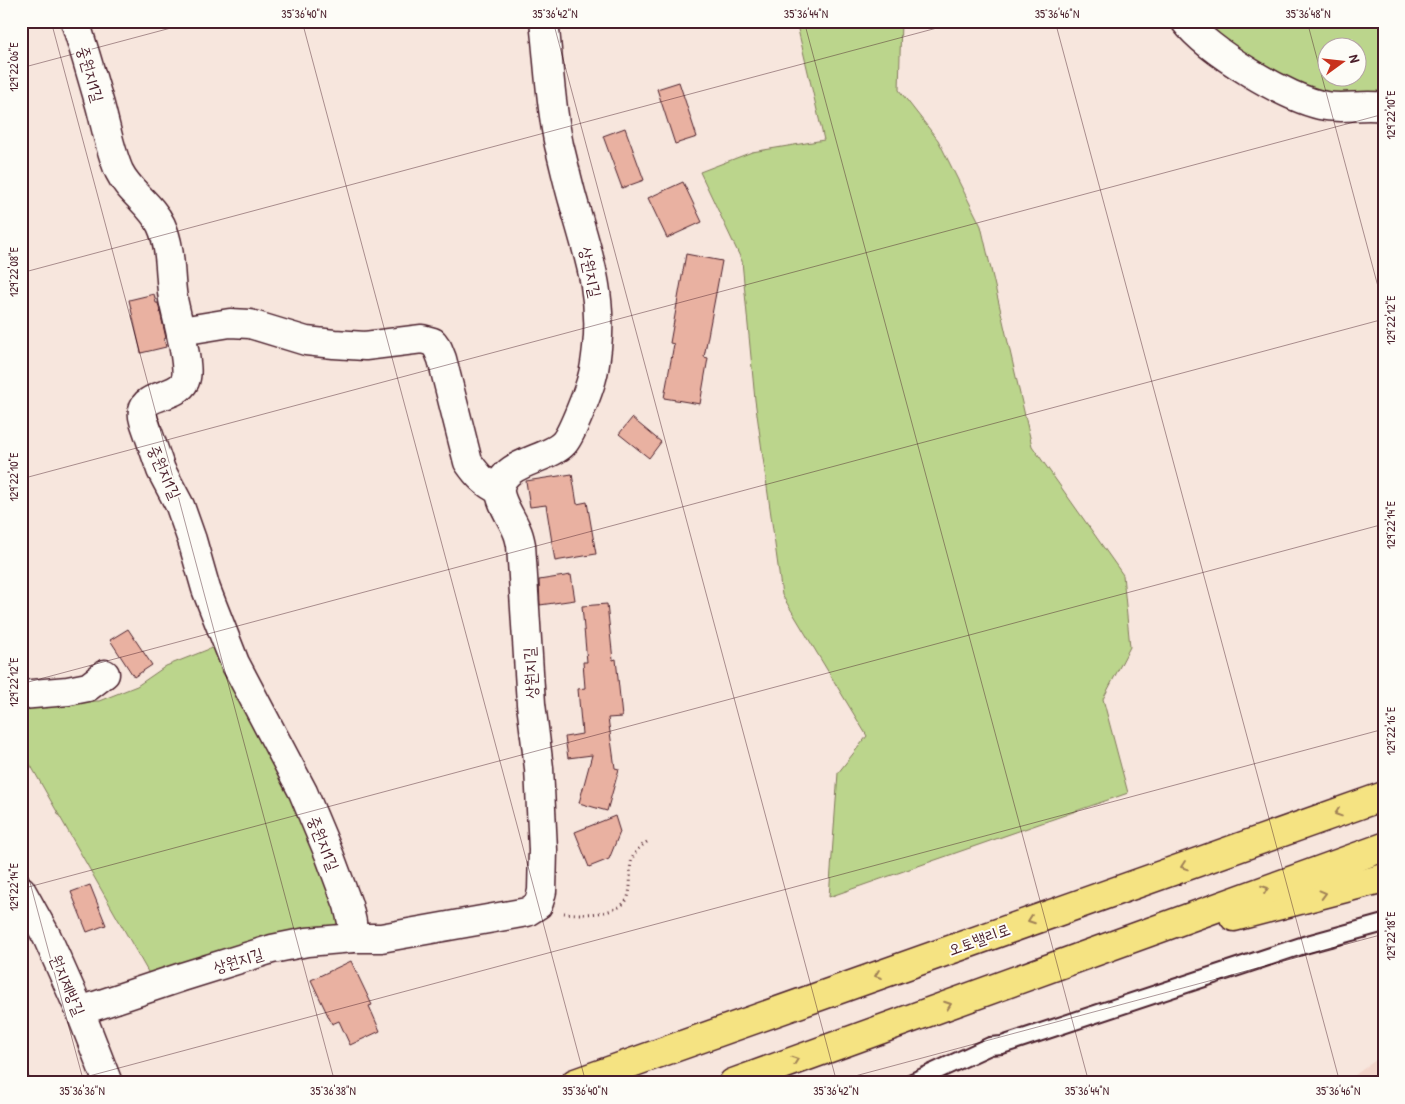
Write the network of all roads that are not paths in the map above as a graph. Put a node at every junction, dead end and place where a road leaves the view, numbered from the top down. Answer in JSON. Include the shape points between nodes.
{"nodes":[{"id":1,"x":75,"y":21,"type":"edge"},
{"id":2,"x":544,"y":21,"type":"edge"},
{"id":3,"x":1185,"y":21,"type":"edge"},
{"id":4,"x":1384,"y":107,"type":"edge"},
{"id":5,"x":180,"y":331,"type":"junction"},
{"id":6,"x":499,"y":490,"type":"junction"},
{"id":7,"x":105,"y":674,"type":"dead end"},
{"id":8,"x":21,"y":695,"type":"edge"},
{"id":9,"x":1384,"y":796,"type":"edge"},
{"id":10,"x":1384,"y":847,"type":"edge"},
{"id":11,"x":1384,"y":878,"type":"edge"},
{"id":12,"x":21,"y":890,"type":"edge"},
{"id":13,"x":1384,"y":923,"type":"edge"},
{"id":14,"x":353,"y":938,"type":"junction"},
{"id":15,"x":1073,"y":959,"type":"junction"},
{"id":16,"x":80,"y":1011,"type":"junction"},
{"id":17,"x":108,"y":1083,"type":"edge"},
{"id":18,"x":575,"y":1083,"type":"edge"},
{"id":19,"x":733,"y":1083,"type":"edge"},
{"id":20,"x":910,"y":1083,"type":"edge"}],
"edges":[{"from":1,"to":5,"type":"street","name":"중원지1길","via":[[120,172],[149,207],[166,238]]},
{"from":2,"to":6,"type":"street","name":"상원지길","via":[[551,106],[596,284],[599,313],[597,346],[592,378],[565,443],[511,471],[502,479]]},
{"from":3,"to":4,"type":"street","via":[[1222,53],[1307,102],[1345,108]]},
{"from":5,"to":6,"type":"street","via":[[230,323],[250,324],[306,341],[334,344],[365,346],[422,338],[432,342],[442,359],[468,462],[477,476]]},
{"from":5,"to":14,"type":"street","name":"중원지1길","via":[[186,374],[184,382],[173,391],[148,402],[141,413],[161,470],[180,506],[234,663],[303,792],[329,854],[348,905]]},
{"from":6,"to":14,"type":"street","name":"상원지길","via":[[521,545],[543,850],[542,891],[538,905],[527,912],[381,938]]},
{"from":7,"to":8,"type":"street","via":[[88,687],[68,692]]},
{"from":9,"to":18,"type":"highway","name":"오토밸리로","one_way":true},
{"from":15,"to":10,"type":"highway","one_way":true},
{"from":15,"to":11,"type":"highway","one_way":true},
{"from":12,"to":16,"type":"street","name":"원지제방길","via":[[47,937]]},
{"from":13,"to":20,"type":"lane","via":[[990,1046]]},
{"from":14,"to":16,"type":"street","name":"상원지길","via":[[272,949]]},
{"from":19,"to":15,"type":"highway","one_way":true},
{"from":16,"to":17,"type":"street","name":"원지제방길"}]}
